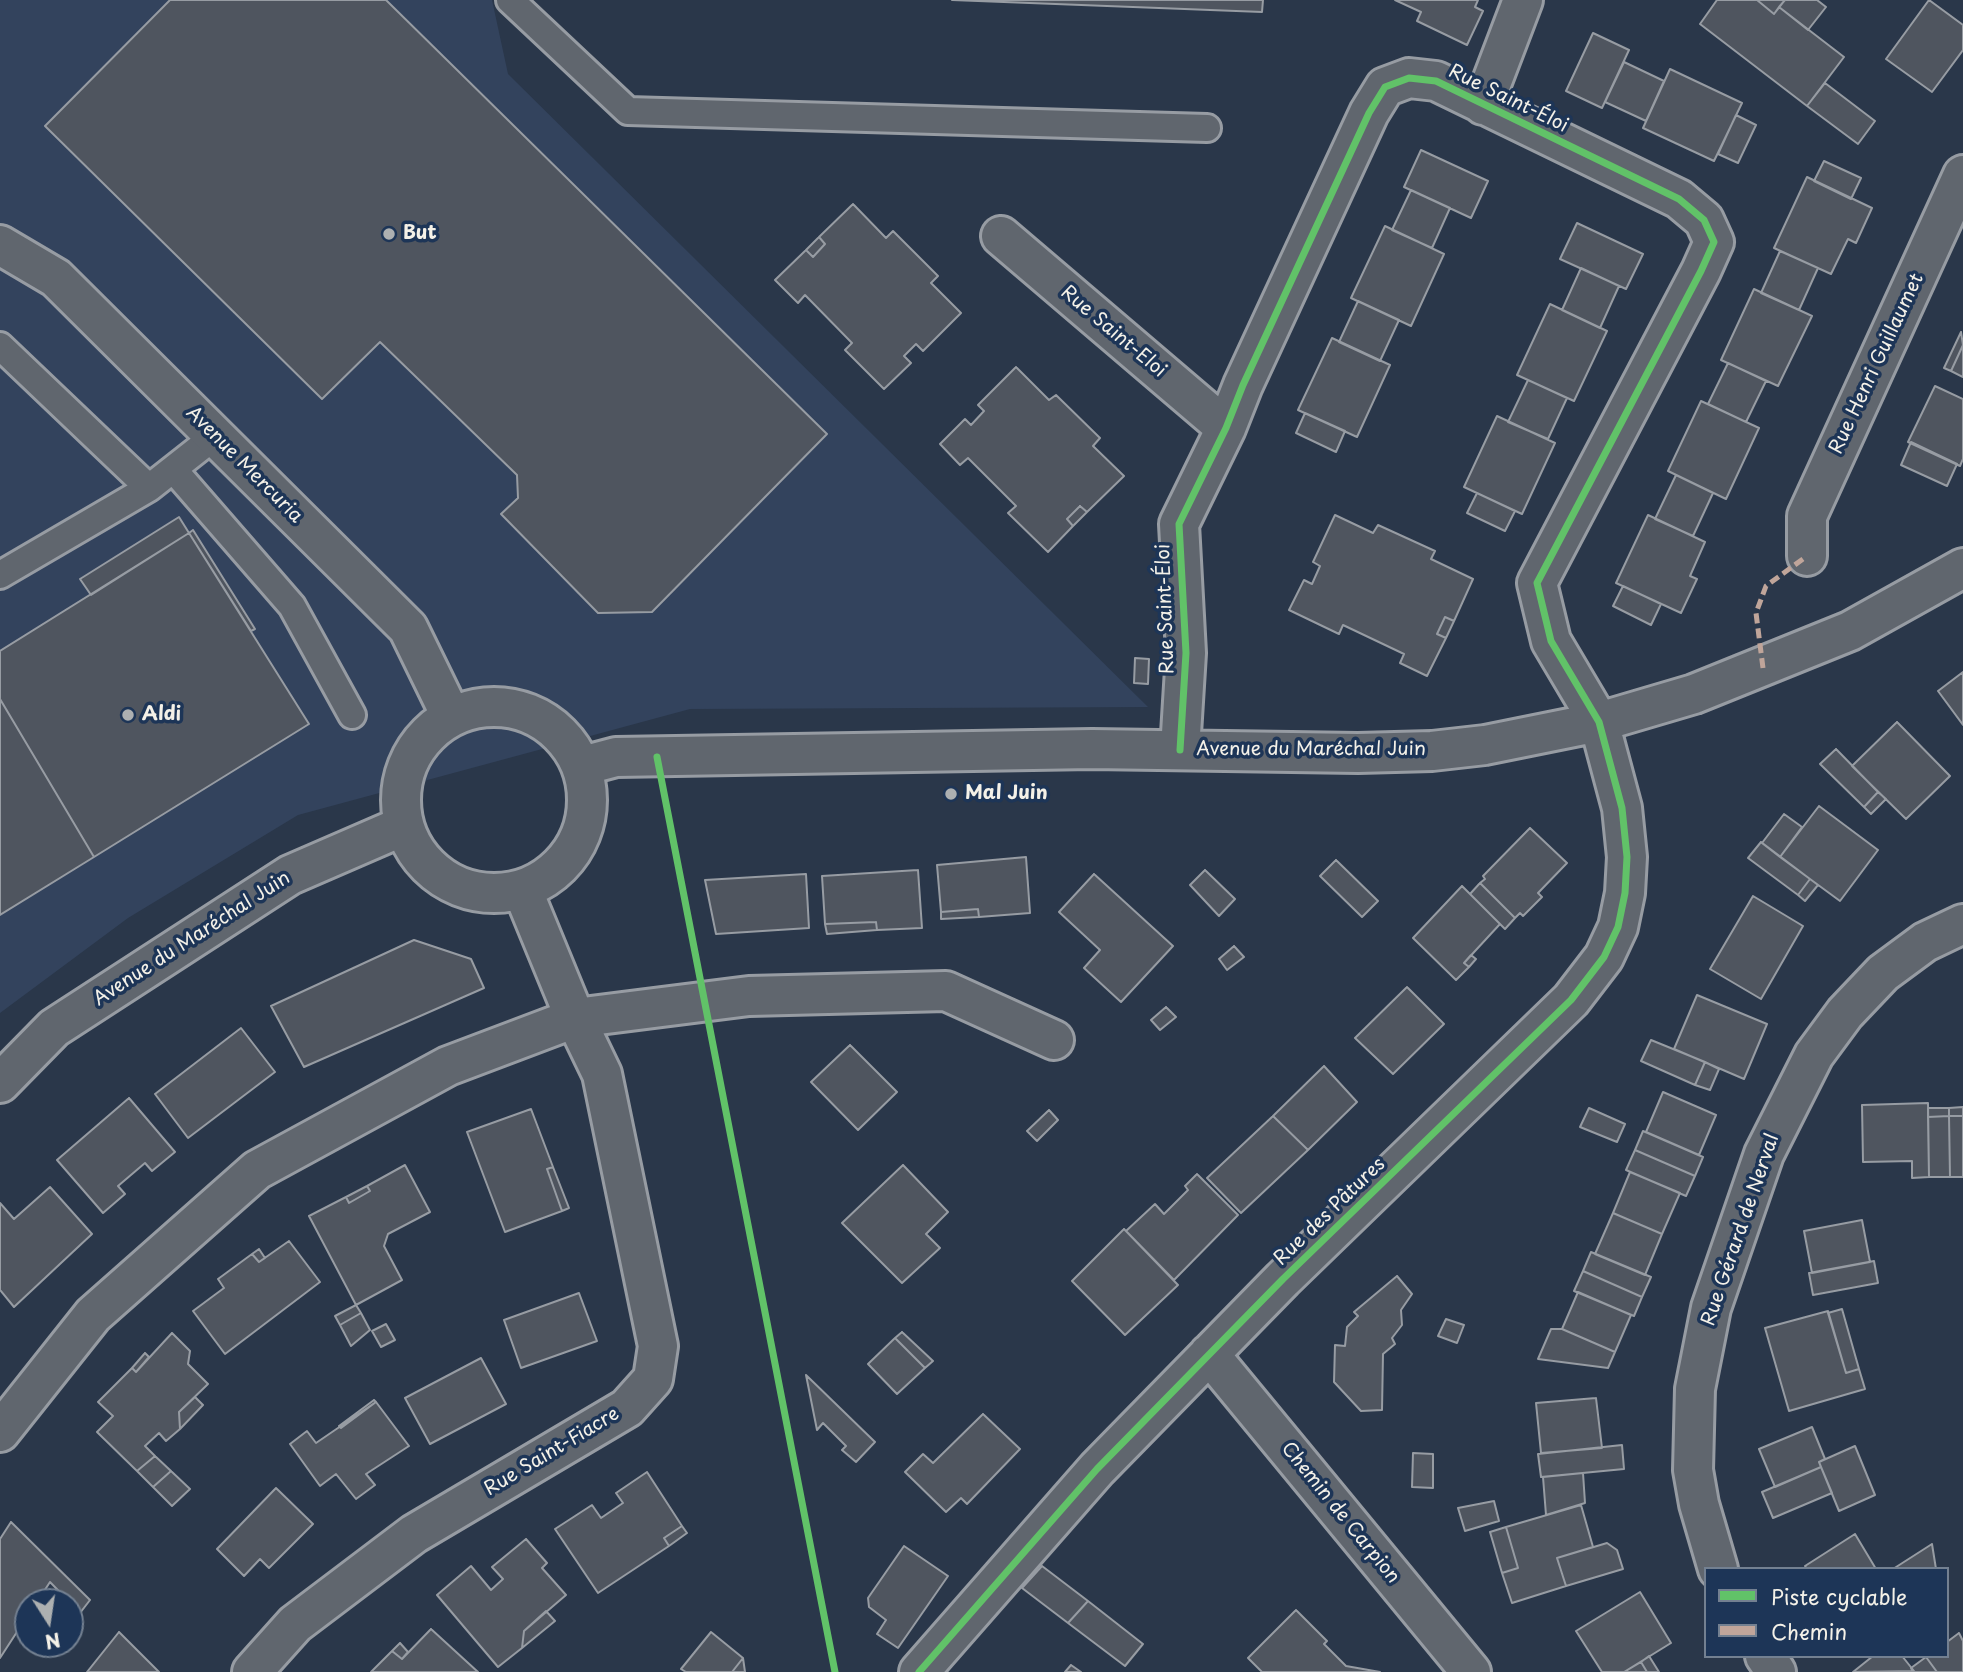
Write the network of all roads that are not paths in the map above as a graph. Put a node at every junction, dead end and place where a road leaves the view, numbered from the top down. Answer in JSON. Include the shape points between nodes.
{"nodes":[{"id":1,"x":1522,"y":0,"type":"edge"},
{"id":2,"x":510,"y":1,"type":"edge"},
{"id":3,"x":1483,"y":105,"type":"junction"},
{"id":4,"x":1207,"y":128,"type":"dead end"},
{"id":5,"x":1963,"y":175,"type":"edge"},
{"id":6,"x":1000,"y":236,"type":"dead end"},
{"id":7,"x":0,"y":245,"type":"edge"},
{"id":8,"x":0,"y":346,"type":"edge"},
{"id":9,"x":1226,"y":428,"type":"junction"},
{"id":10,"x":215,"y":436,"type":"junction"},
{"id":11,"x":173,"y":469,"type":"junction"},
{"id":12,"x":149,"y":488,"type":"junction"},
{"id":13,"x":1807,"y":556,"type":"dead end"},
{"id":14,"x":1963,"y":568,"type":"edge"},
{"id":15,"x":0,"y":575,"type":"edge"},
{"id":16,"x":352,"y":715,"type":"dead end"},
{"id":17,"x":451,"y":716,"type":"junction"},
{"id":18,"x":1599,"y":722,"type":"junction"},
{"id":19,"x":1180,"y":750,"type":"junction"},
{"id":20,"x":582,"y":766,"type":"junction"},
{"id":21,"x":403,"y":826,"type":"junction"},
{"id":22,"x":522,"y":890,"type":"junction"},
{"id":23,"x":1963,"y":924,"type":"edge"},
{"id":24,"x":575,"y":1018,"type":"junction"},
{"id":25,"x":1054,"y":1040,"type":"dead end"},
{"id":26,"x":0,"y":1083,"type":"edge"},
{"id":27,"x":1209,"y":1354,"type":"junction"},
{"id":28,"x":0,"y":1432,"type":"edge"},
{"id":29,"x":1717,"y":1567,"type":"edge"},
{"id":30,"x":253,"y":1672,"type":"edge"},
{"id":31,"x":919,"y":1672,"type":"edge"},
{"id":32,"x":1471,"y":1672,"type":"edge"}],
"edges":[{"from":1,"to":3,"type":"street"},
{"from":2,"to":4,"type":"lane","via":[[628,111]]},
{"from":3,"to":9,"type":"street","name":"Rue Saint-Éloi","via":[[1436,81],[1409,78],[1385,88],[1369,113]]},
{"from":3,"to":18,"type":"street","name":"Rue Saint-Éloi","via":[[1679,199],[1704,220],[1714,242],[1536,583],[1551,641]]},
{"from":5,"to":13,"type":"street","name":"Rue Henri Guillaumet","via":[[1807,516]]},
{"from":6,"to":9,"type":"street","name":"Rue Saint-Eloi"},
{"from":7,"to":10,"type":"street","name":"Avenue Mercuria","via":[[57,278]]},
{"from":8,"to":12,"type":"lane"},
{"from":9,"to":19,"type":"street","name":"Rue Saint-Éloi","via":[[1179,524],[1186,653]]},
{"from":10,"to":11,"type":"lane"},
{"from":10,"to":17,"type":"street","name":"Avenue Mercuria","via":[[408,628]]},
{"from":11,"to":12,"type":"lane"},
{"from":11,"to":16,"type":"lane","via":[[292,606]]},
{"from":12,"to":15,"type":"lane"},
{"from":14,"to":18,"type":"street","name":"Avenue du Maréchal Juin","via":[[1850,631],[1693,694]]},
{"from":17,"to":20,"type":"street","via":[[481,707],[522,711],[542,719],[566,738]]},
{"from":17,"to":21,"type":"street","via":[[425,736],[407,763],[400,794]]},
{"from":18,"to":19,"type":"street","name":"Avenue du Maréchal Juin","via":[[1432,751]]},
{"from":18,"to":27,"type":"street","name":"Rue des Pâtures","via":[[1622,808],[1627,857],[1618,927],[1604,957],[1571,1000]]},
{"from":19,"to":20,"type":"street","name":"Avenue du Maréchal Juin","via":[[616,757]]},
{"from":20,"to":22,"type":"street","via":[[588,796],[584,827],[549,876]]},
{"from":21,"to":22,"type":"street","via":[[416,853],[436,874],[463,889],[492,894]]},
{"from":21,"to":26,"type":"street","name":"Avenue du Maréchal Juin","via":[[290,875],[54,1028]]},
{"from":22,"to":24,"type":"street","name":"Rue Saint-Fiacre"},
{"from":23,"to":29,"type":"street","name":"Rue Gérard de Nerval","via":[[1926,942],[1882,973],[1844,1013],[1814,1055],[1764,1154],[1711,1308],[1695,1389],[1693,1470]]},
{"from":24,"to":25,"type":"street","via":[[749,996],[946,991]]},
{"from":24,"to":28,"type":"street","via":[[448,1066],[257,1170],[93,1315]]},
{"from":24,"to":30,"type":"street","name":"Rue Saint-Fiacre","via":[[602,1074],[658,1346],[653,1379],[627,1408],[414,1534],[295,1624]]},
{"from":27,"to":31,"type":"street","name":"Rue des Pâtures","via":[[1097,1469]]},
{"from":27,"to":32,"type":"street","name":"Chemin de Carpion"}]}
